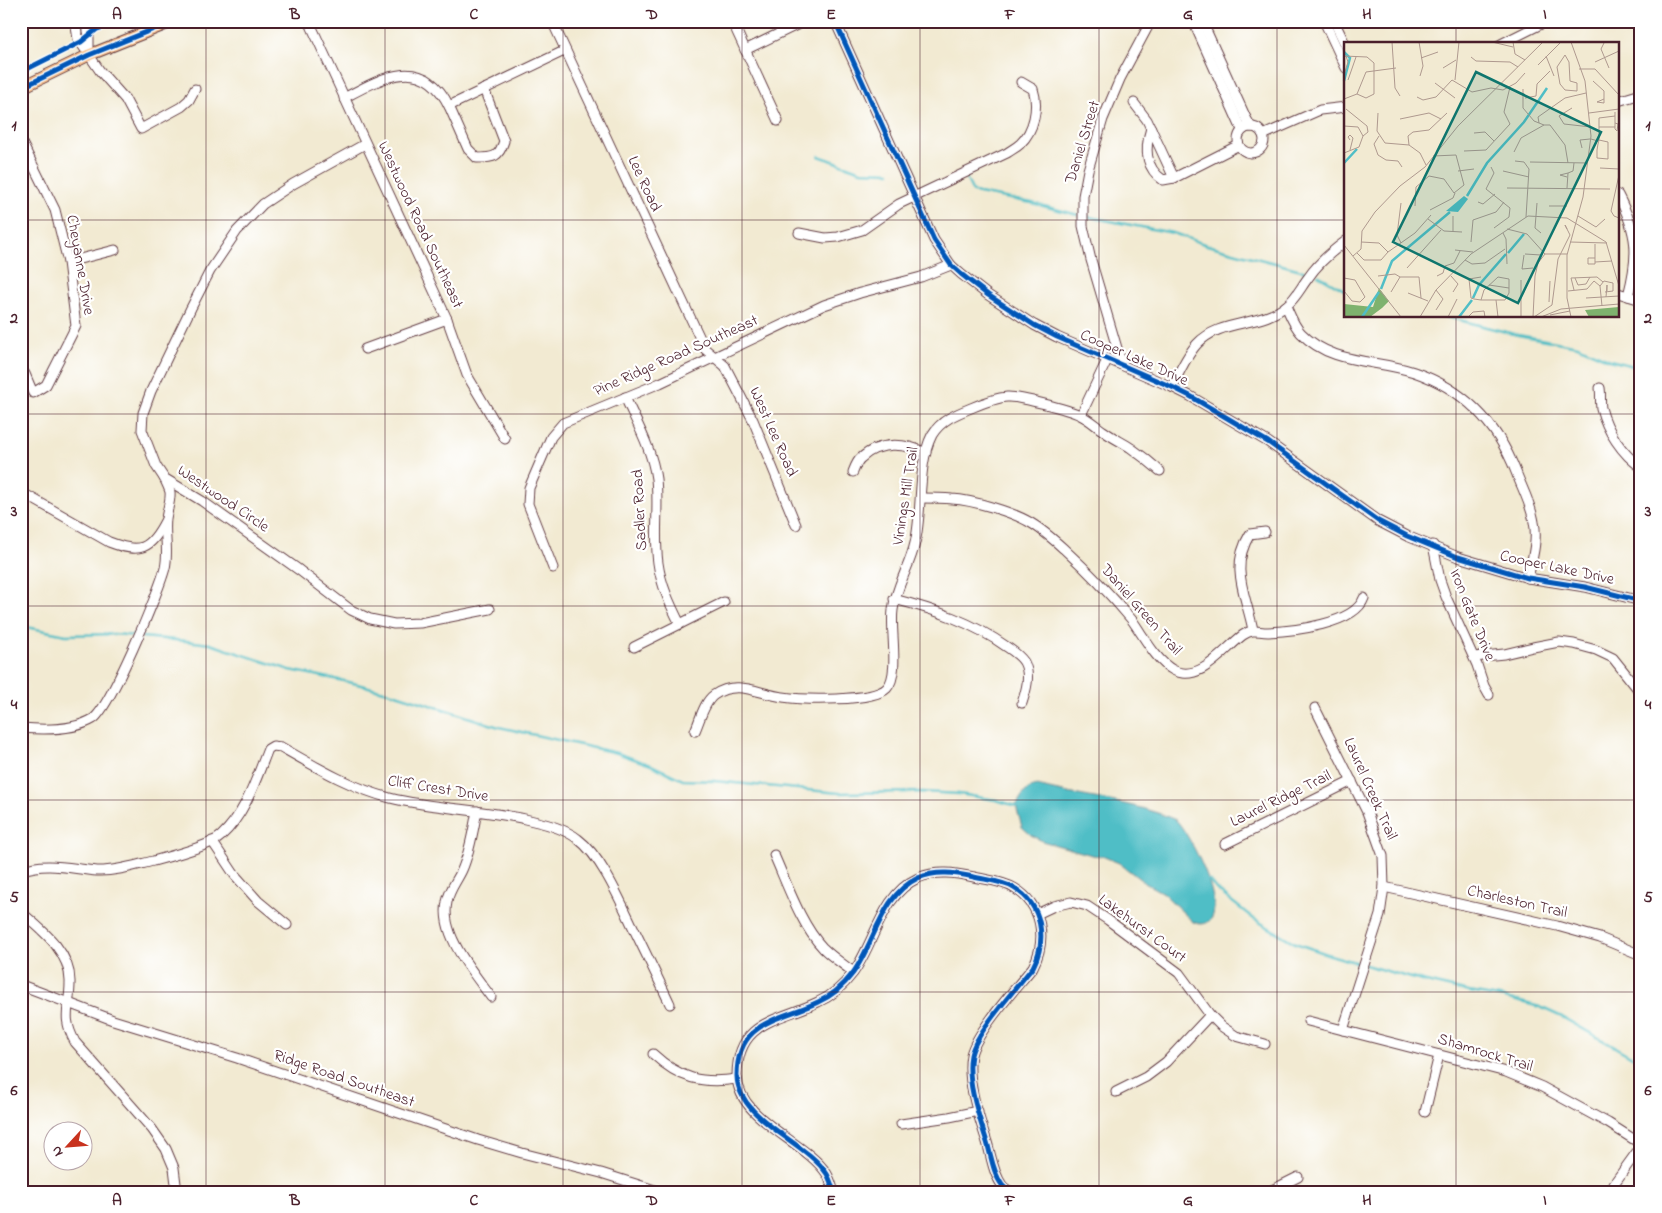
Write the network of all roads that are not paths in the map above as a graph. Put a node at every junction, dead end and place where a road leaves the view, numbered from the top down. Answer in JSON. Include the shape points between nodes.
{"nodes":[{"id":1,"x":75,"y":21,"type":"edge"},
{"id":2,"x":86,"y":21,"type":"edge"},
{"id":3,"x":174,"y":21,"type":"edge"},
{"id":4,"x":309,"y":21,"type":"edge"},
{"id":5,"x":552,"y":21,"type":"edge"},
{"id":6,"x":732,"y":21,"type":"edge"},
{"id":7,"x":805,"y":21,"type":"edge"},
{"id":8,"x":835,"y":21,"type":"edge"},
{"id":9,"x":1151,"y":21,"type":"edge"},
{"id":10,"x":1193,"y":21,"type":"edge"},
{"id":11,"x":1202,"y":21,"type":"edge"},
{"id":12,"x":1324,"y":21,"type":"edge"},
{"id":13,"x":1334,"y":21,"type":"edge"},
{"id":14,"x":1547,"y":21,"type":"edge"},
{"id":15,"x":1344,"y":42,"type":"edge"},
{"id":16,"x":1505,"y":42,"type":"edge"},
{"id":17,"x":746,"y":50,"type":"junction"},
{"id":18,"x":564,"y":51,"type":"junction"},
{"id":19,"x":89,"y":55,"type":"junction"},
{"id":20,"x":1344,"y":64,"type":"edge"},
{"id":21,"x":1021,"y":82,"type":"dead end"},
{"id":22,"x":21,"y":88,"type":"edge"},
{"id":23,"x":195,"y":89,"type":"dead end"},
{"id":24,"x":484,"y":89,"type":"junction"},
{"id":25,"x":1641,"y":94,"type":"edge"},
{"id":26,"x":344,"y":98,"type":"junction"},
{"id":27,"x":1620,"y":100,"type":"edge"},
{"id":28,"x":1134,"y":102,"type":"dead end"},
{"id":29,"x":449,"y":106,"type":"junction"},
{"id":30,"x":1344,"y":107,"type":"edge"},
{"id":31,"x":778,"y":121,"type":"dead end"},
{"id":32,"x":1151,"y":128,"type":"junction"},
{"id":33,"x":1247,"y":128,"type":"junction"},
{"id":34,"x":1263,"y":135,"type":"junction"},
{"id":35,"x":21,"y":141,"type":"edge"},
{"id":36,"x":365,"y":144,"type":"junction"},
{"id":37,"x":1239,"y":145,"type":"junction"},
{"id":38,"x":1174,"y":178,"type":"junction"},
{"id":39,"x":914,"y":197,"type":"junction"},
{"id":40,"x":1620,"y":200,"type":"edge"},
{"id":41,"x":799,"y":233,"type":"dead end"},
{"id":42,"x":1344,"y":242,"type":"edge"},
{"id":43,"x":115,"y":250,"type":"dead end"},
{"id":44,"x":68,"y":262,"type":"junction"},
{"id":45,"x":951,"y":265,"type":"junction"},
{"id":46,"x":1620,"y":294,"type":"edge"},
{"id":47,"x":1628,"y":296,"type":"junction"},
{"id":48,"x":1641,"y":300,"type":"edge"},
{"id":49,"x":1286,"y":306,"type":"junction"},
{"id":50,"x":447,"y":319,"type":"junction"},
{"id":51,"x":365,"y":349,"type":"dead end"},
{"id":52,"x":714,"y":356,"type":"junction"},
{"id":53,"x":1107,"y":360,"type":"junction"},
{"id":54,"x":1122,"y":365,"type":"junction"},
{"id":55,"x":21,"y":371,"type":"edge"},
{"id":56,"x":1172,"y":387,"type":"junction"},
{"id":57,"x":1600,"y":388,"type":"dead end"},
{"id":58,"x":625,"y":397,"type":"junction"},
{"id":59,"x":1081,"y":415,"type":"junction"},
{"id":60,"x":505,"y":439,"type":"dead end"},
{"id":61,"x":926,"y":453,"type":"junction"},
{"id":62,"x":1641,"y":467,"type":"edge"},
{"id":63,"x":1160,"y":471,"type":"dead end"},
{"id":64,"x":853,"y":472,"type":"dead end"},
{"id":65,"x":164,"y":478,"type":"junction"},
{"id":66,"x":21,"y":492,"type":"edge"},
{"id":67,"x":921,"y":498,"type":"junction"},
{"id":68,"x":165,"y":521,"type":"junction"},
{"id":69,"x":796,"y":526,"type":"dead end"},
{"id":70,"x":1265,"y":532,"type":"dead end"},
{"id":71,"x":1432,"y":545,"type":"junction"},
{"id":72,"x":554,"y":568,"type":"dead end"},
{"id":73,"x":1528,"y":578,"type":"junction"},
{"id":74,"x":1364,"y":598,"type":"dead end"},
{"id":75,"x":894,"y":599,"type":"junction"},
{"id":76,"x":1641,"y":600,"type":"edge"},
{"id":77,"x":724,"y":602,"type":"dead end"},
{"id":78,"x":490,"y":609,"type":"dead end"},
{"id":79,"x":680,"y":624,"type":"junction"},
{"id":80,"x":1253,"y":630,"type":"junction"},
{"id":81,"x":634,"y":647,"type":"dead end"},
{"id":82,"x":1474,"y":657,"type":"junction"},
{"id":83,"x":1641,"y":693,"type":"edge"},
{"id":84,"x":1489,"y":695,"type":"dead end"},
{"id":85,"x":1022,"y":703,"type":"dead end"},
{"id":86,"x":1315,"y":708,"type":"dead end"},
{"id":87,"x":21,"y":728,"type":"edge"},
{"id":88,"x":695,"y":731,"type":"dead end"},
{"id":89,"x":1352,"y":781,"type":"junction"},
{"id":90,"x":477,"y":811,"type":"junction"},
{"id":91,"x":212,"y":841,"type":"junction"},
{"id":92,"x":1225,"y":844,"type":"dead end"},
{"id":93,"x":774,"y":855,"type":"dead end"},
{"id":94,"x":21,"y":872,"type":"edge"},
{"id":95,"x":1384,"y":887,"type":"junction"},
{"id":96,"x":21,"y":912,"type":"edge"},
{"id":97,"x":1036,"y":914,"type":"junction"},
{"id":98,"x":286,"y":925,"type":"dead end"},
{"id":99,"x":1641,"y":955,"type":"edge"},
{"id":100,"x":853,"y":972,"type":"junction"},
{"id":101,"x":21,"y":985,"type":"edge"},
{"id":102,"x":491,"y":997,"type":"dead end"},
{"id":103,"x":68,"y":1003,"type":"junction"},
{"id":104,"x":670,"y":1004,"type":"dead end"},
{"id":105,"x":1210,"y":1015,"type":"junction"},
{"id":106,"x":1308,"y":1021,"type":"dead end"},
{"id":107,"x":1344,"y":1030,"type":"junction"},
{"id":108,"x":1265,"y":1044,"type":"dead end"},
{"id":109,"x":653,"y":1054,"type":"dead end"},
{"id":110,"x":1439,"y":1055,"type":"junction"},
{"id":111,"x":737,"y":1079,"type":"junction"},
{"id":112,"x":1116,"y":1092,"type":"dead end"},
{"id":113,"x":978,"y":1111,"type":"junction"},
{"id":114,"x":1425,"y":1112,"type":"dead end"},
{"id":115,"x":902,"y":1124,"type":"dead end"},
{"id":116,"x":1641,"y":1144,"type":"edge"},
{"id":117,"x":1298,"y":1177,"type":"dead end"},
{"id":118,"x":177,"y":1192,"type":"edge"},
{"id":119,"x":661,"y":1192,"type":"edge"},
{"id":120,"x":834,"y":1192,"type":"edge"},
{"id":121,"x":1012,"y":1192,"type":"edge"},
{"id":122,"x":1268,"y":1192,"type":"edge"},
{"id":123,"x":1608,"y":1192,"type":"edge"}],
"edges":[{"from":1,"to":19,"type":"street","via":[[78,39]]},
{"from":2,"to":19,"type":"street"},
{"from":3,"to":19,"type":"main road"},
{"from":4,"to":26,"type":"street","name":"Westwood Road Southeast"},
{"from":5,"to":18,"type":"street","name":"Lee Road"},
{"from":6,"to":17,"type":"street"},
{"from":7,"to":17,"type":"street"},
{"from":8,"to":39,"type":"street","name":"Cooper Lake Drive"},
{"from":9,"to":54,"type":"street","name":"Daniel Street","via":[[1103,119],[1083,196],[1082,226]]},
{"from":10,"to":33,"type":"street"},
{"from":11,"to":33,"type":"street","via":[[1246,118]]},
{"from":12,"to":20,"type":"street"},
{"from":13,"to":15,"type":"street"},
{"from":14,"to":16,"type":"street"},
{"from":17,"to":31,"type":"street"},
{"from":18,"to":24,"type":"street"},
{"from":18,"to":52,"type":"street","name":"Lee Road","via":[[705,349]]},
{"from":19,"to":22,"type":"main road"},
{"from":19,"to":23,"type":"street","via":[[125,99],[141,129],[181,107]]},
{"from":21,"to":39,"type":"street","via":[[1033,89],[1036,98],[1035,114],[1021,144]]},
{"from":24,"to":29,"type":"street"},
{"from":24,"to":29,"type":"street","via":[[504,140],[501,151],[491,158],[477,158],[468,148]]},
{"from":25,"to":27,"type":"street"},
{"from":26,"to":29,"type":"street","via":[[396,74],[414,73],[438,88]]},
{"from":26,"to":36,"type":"street","name":"Westwood Road Southeast"},
{"from":28,"to":32,"type":"street"},
{"from":30,"to":34,"type":"street","via":[[1320,110]]},
{"from":32,"to":38,"type":"street"},
{"from":32,"to":38,"type":"street","via":[[1146,146],[1150,164],[1162,180]]},
{"from":33,"to":34,"type":"street","via":[[1258,129]]},
{"from":33,"to":37,"type":"street","via":[[1238,136]]},
{"from":34,"to":37,"type":"street","via":[[1263,145],[1255,152],[1246,152]]},
{"from":35,"to":44,"type":"street","name":"Cheyanne Drive","via":[[55,210]]},
{"from":36,"to":50,"type":"street","name":"Westwood Road Southeast"},
{"from":36,"to":65,"type":"street","name":"Westwood Circle","via":[[263,204],[236,231],[210,271],[143,413],[142,430]]},
{"from":37,"to":38,"type":"street"},
{"from":39,"to":41,"type":"street","via":[[862,230],[848,235],[826,238]]},
{"from":39,"to":45,"type":"street","name":"Cooper Lake Drive","via":[[934,240]]},
{"from":40,"to":47,"type":"street","via":[[1633,229],[1635,243],[1636,260]]},
{"from":42,"to":49,"type":"street","via":[[1328,254]]},
{"from":43,"to":44,"type":"street"},
{"from":44,"to":55,"type":"street","name":"Cheyanne Drive","via":[[76,326],[46,386],[33,393]]},
{"from":45,"to":52,"type":"street","name":"Pine Ridge Road Southeast","via":[[824,305]]},
{"from":45,"to":53,"type":"street","name":"Cooper Lake Drive","via":[[970,282],[1034,325]]},
{"from":46,"to":47,"type":"street"},
{"from":47,"to":48,"type":"street"},
{"from":49,"to":56,"type":"street","via":[[1261,320],[1228,326],[1198,342]]},
{"from":49,"to":73,"type":"street","via":[[1300,332],[1322,349],[1347,359],[1414,372],[1448,388],[1475,407],[1507,452],[1532,511],[1535,536]]},
{"from":50,"to":51,"type":"street"},
{"from":50,"to":60,"type":"street","name":"Westwood Road Southeast","via":[[467,375]]},
{"from":52,"to":58,"type":"street","name":"Pine Ridge Road Southeast"},
{"from":52,"to":69,"type":"street","name":"West Lee Road","via":[[725,366],[753,420]]},
{"from":53,"to":54,"type":"street","name":"Cooper Lake Drive"},
{"from":53,"to":59,"type":"street"},
{"from":54,"to":56,"type":"street","name":"Cooper Lake Drive"},
{"from":56,"to":71,"type":"street","name":"Cooper Lake Drive","via":[[1268,442],[1378,520]]},
{"from":57,"to":62,"type":"street","via":[[1601,407],[1616,441]]},
{"from":58,"to":72,"type":"street","name":"Pine Ridge Road Southeast","via":[[563,423],[551,437],[529,488],[528,504]]},
{"from":58,"to":79,"type":"street","name":"Sadler Road","via":[[652,460],[658,501],[658,563],[665,590]]},
{"from":59,"to":61,"type":"street","name":"Vinings Mill Trail","via":[[1021,398],[994,399],[947,419],[933,434]]},
{"from":59,"to":63,"type":"street","name":"Vinings Mill Trail","via":[[1132,448]]},
{"from":61,"to":64,"type":"street","via":[[903,445],[877,448],[859,459]]},
{"from":61,"to":67,"type":"street","name":"Vinings Mill Trail"},
{"from":65,"to":68,"type":"street","via":[[170,492]]},
{"from":65,"to":78,"type":"street","name":"Westwood Circle","via":[[291,564],[351,610],[370,619],[394,624],[420,623]]},
{"from":66,"to":68,"type":"street","via":[[123,548],[146,546],[156,539]]},
{"from":67,"to":75,"type":"street","name":"Vinings Mill Trail","via":[[915,545]]},
{"from":67,"to":80,"type":"street","name":"Daniel Green Trail","via":[[952,499],[982,505],[1031,522],[1110,594],[1165,664],[1182,673],[1206,666]]},
{"from":68,"to":87,"type":"street","via":[[165,567],[154,600],[107,703],[94,718],[84,723],[45,729]]},
{"from":70,"to":80,"type":"street","via":[[1250,534],[1239,559]]},
{"from":71,"to":73,"type":"street","name":"Cooper Lake Drive","via":[[1458,557]]},
{"from":71,"to":82,"type":"street","name":"Iron Gate Drive","via":[[1446,597]]},
{"from":73,"to":76,"type":"street","name":"Cooper Lake Drive"},
{"from":74,"to":80,"type":"street","via":[[1352,612],[1327,623],[1267,632]]},
{"from":75,"to":85,"type":"street","via":[[960,620],[1019,656],[1025,663],[1027,679]]},
{"from":75,"to":88,"type":"street","name":"Vinings Mill Trail","via":[[894,664],[891,680],[884,690],[858,697],[812,699],[784,697],[742,687],[728,688],[713,696]]},
{"from":77,"to":79,"type":"street"},
{"from":79,"to":81,"type":"street"},
{"from":82,"to":83,"type":"street","via":[[1559,642],[1574,644],[1613,658]]},
{"from":82,"to":84,"type":"street","name":"Iron Gate Drive"},
{"from":86,"to":89,"type":"street","name":"Laurel Creek Trail"},
{"from":89,"to":92,"type":"street","name":"Laurel Ridge Trail"},
{"from":89,"to":95,"type":"street","name":"Laurel Creek Trail","via":[[1383,856]]},
{"from":90,"to":91,"type":"street","name":"Cliff Crest Drive","via":[[390,798],[336,778],[281,746],[273,746],[268,748],[241,812],[220,837]]},
{"from":90,"to":102,"type":"street","via":[[462,870],[447,902],[447,916],[462,956]]},
{"from":90,"to":104,"type":"street","name":"Cliff Crest Drive","via":[[556,827],[578,839],[597,860],[615,890]]},
{"from":91,"to":94,"type":"street","name":"Cliff Crest Drive","via":[[172,856],[99,871],[42,866]]},
{"from":91,"to":98,"type":"street","via":[[234,874]]},
{"from":93,"to":100,"type":"street","via":[[814,935],[823,947]]},
{"from":95,"to":99,"type":"street","name":"Charleston Trail","via":[[1557,926],[1600,938]]},
{"from":95,"to":107,"type":"street","name":"Laurel Creek Trail","via":[[1380,915]]},
{"from":96,"to":103,"type":"street","via":[[47,934],[63,955],[71,982]]},
{"from":97,"to":100,"type":"street","via":[[1023,895],[1002,883],[954,873],[930,875],[908,884],[899,892]]},
{"from":97,"to":105,"type":"street","name":"Lakehurst Court","via":[[1071,902],[1087,906],[1178,973]]},
{"from":97,"to":113,"type":"street","via":[[1041,926],[1039,956],[974,1045],[970,1069]]},
{"from":100,"to":111,"type":"street","via":[[840,987],[820,1001],[761,1025],[752,1033],[741,1054]]},
{"from":101,"to":103,"type":"street","name":"Ridge Road Southeast"},
{"from":103,"to":118,"type":"street","via":[[67,1026],[75,1042],[166,1149],[174,1168]]},
{"from":103,"to":119,"type":"street","name":"Ridge Road Southeast","via":[[485,1142]]},
{"from":105,"to":108,"type":"street","name":"Lakehurst Court","via":[[1236,1036]]},
{"from":105,"to":112,"type":"street","via":[[1166,1062]]},
{"from":106,"to":107,"type":"street","name":"Shamrock Trail"},
{"from":107,"to":110,"type":"street","name":"Shamrock Trail"},
{"from":109,"to":111,"type":"street","via":[[681,1075],[701,1081]]},
{"from":110,"to":114,"type":"street"},
{"from":110,"to":116,"type":"street","name":"Shamrock Trail","via":[[1506,1072],[1542,1087]]},
{"from":111,"to":120,"type":"street","via":[[748,1105],[811,1157],[827,1174]]},
{"from":113,"to":115,"type":"street"},
{"from":113,"to":121,"type":"street","via":[[994,1168],[1002,1186]]},
{"from":116,"to":123,"type":"street"},
{"from":117,"to":122,"type":"street"}]}
